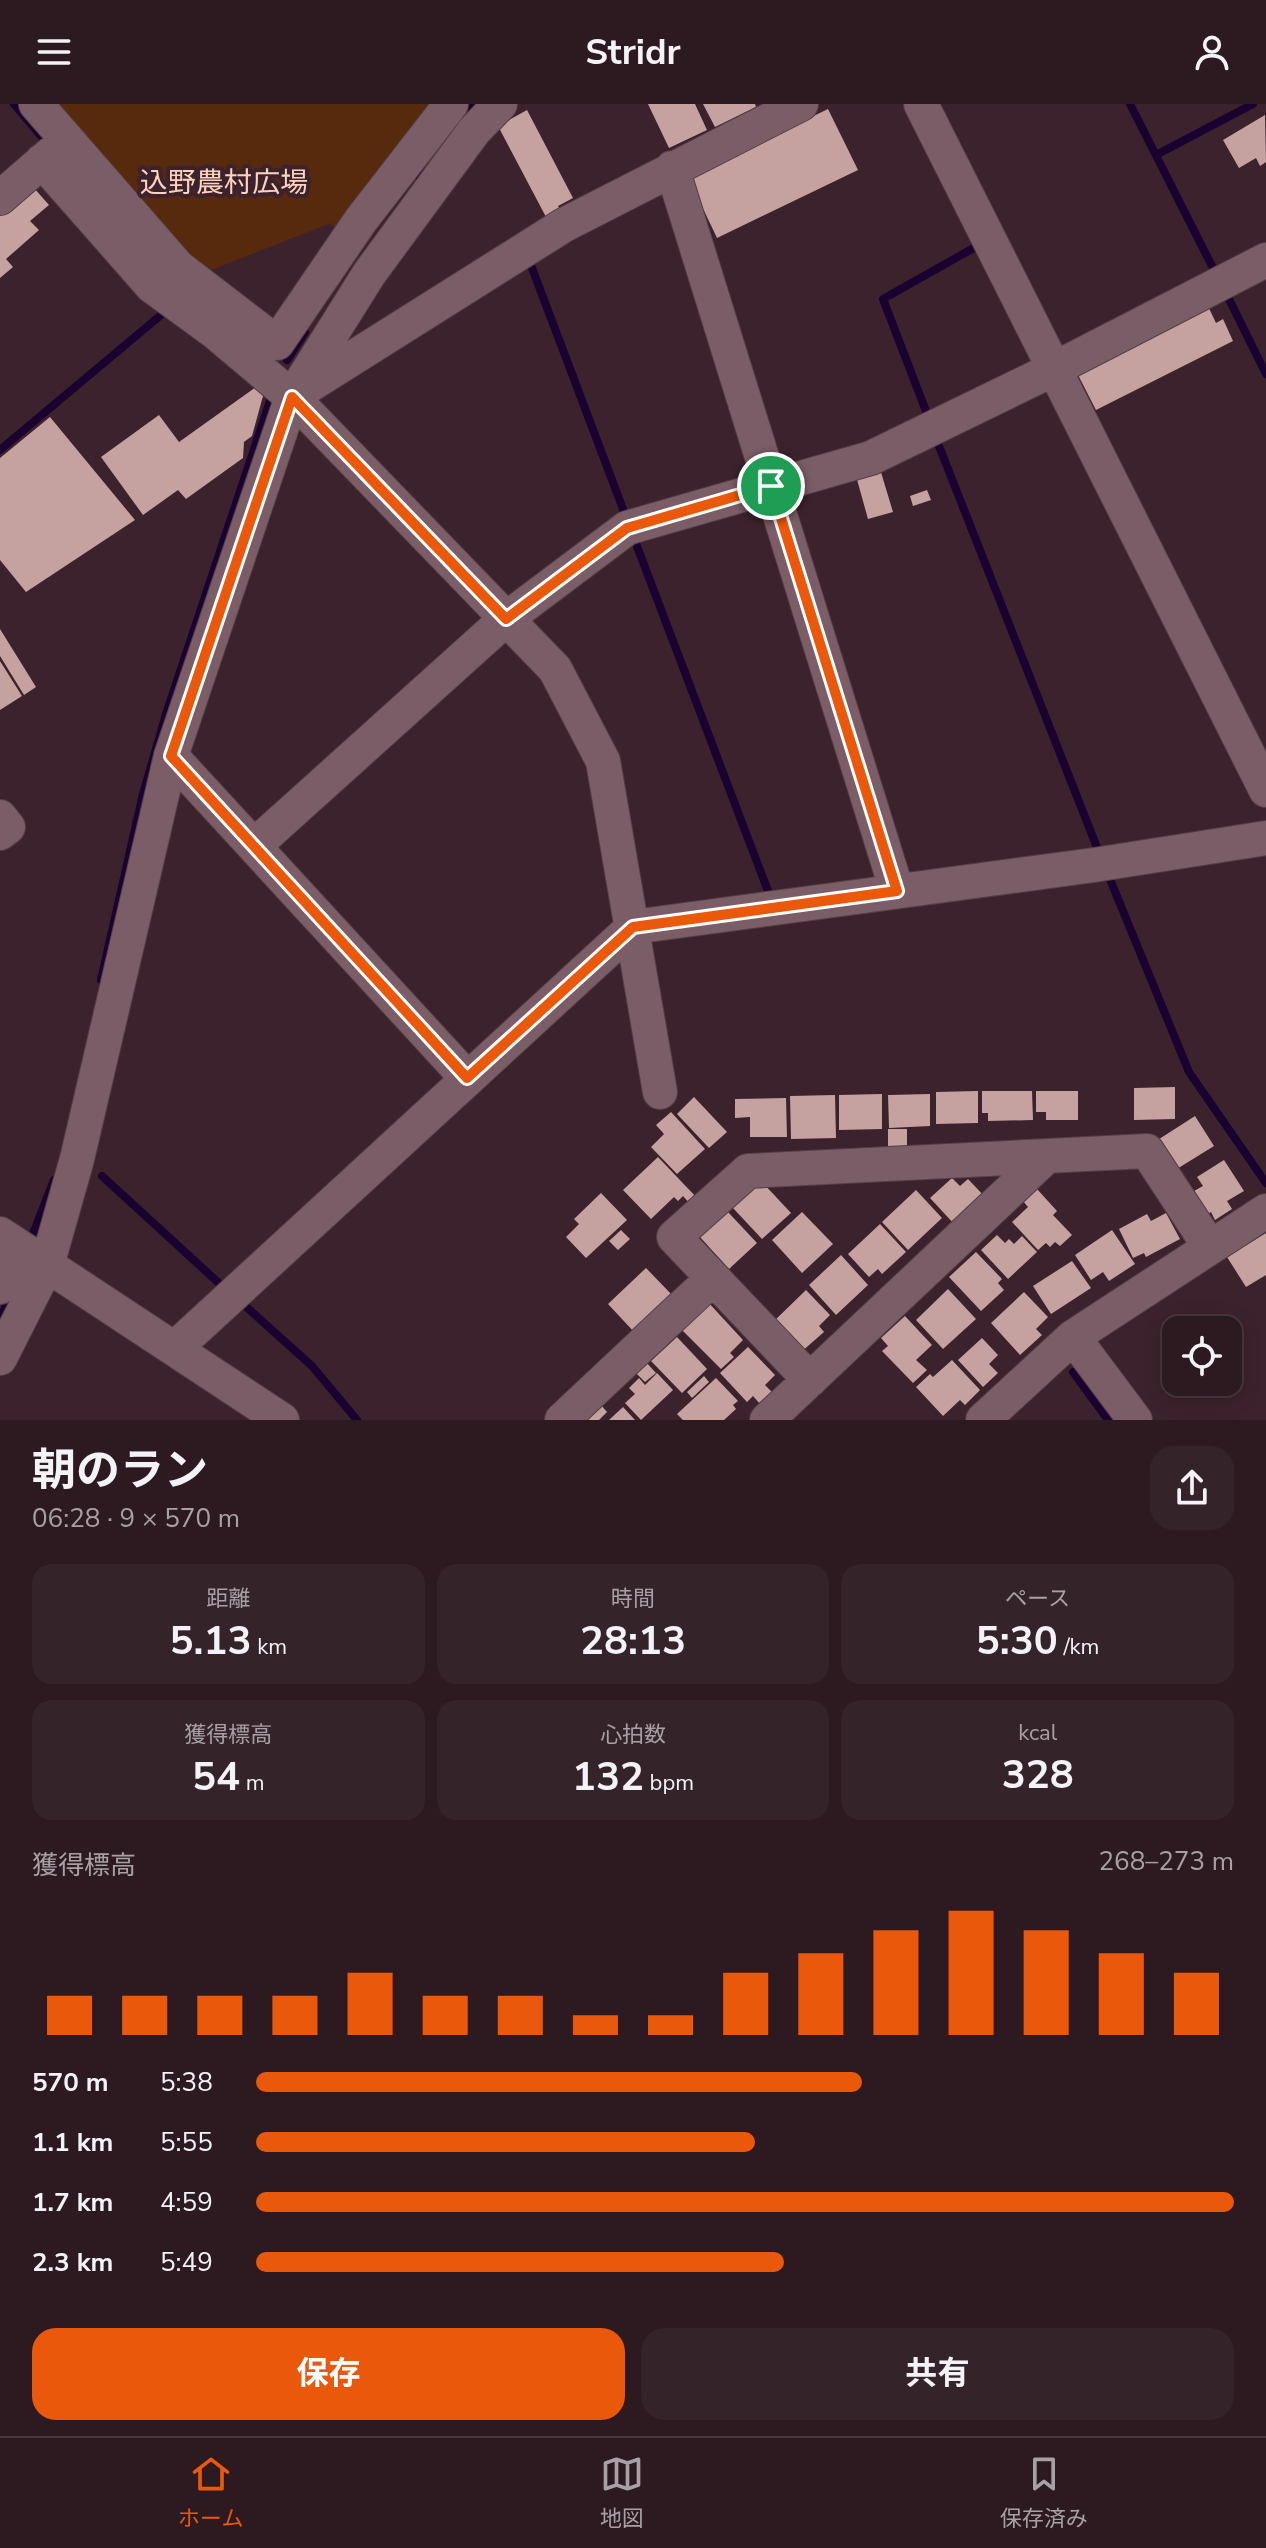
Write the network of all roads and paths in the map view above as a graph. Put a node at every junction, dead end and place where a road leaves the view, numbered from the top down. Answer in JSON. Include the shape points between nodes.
{"nodes":[{"id":1,"x":36,"y":104,"type":"edge"},
{"id":2,"x":451,"y":104,"type":"edge"},
{"id":3,"x":500,"y":104,"type":"edge"},
{"id":4,"x":801,"y":104,"type":"edge"},
{"id":5,"x":921,"y":104,"type":"edge"},
{"id":6,"x":54,"y":151,"type":"junction"},
{"id":7,"x":672,"y":168,"type":"junction"},
{"id":8,"x":0,"y":198,"type":"edge"},
{"id":9,"x":1266,"y":260,"type":"edge"},
{"id":10,"x":1056,"y":368,"type":"junction"},
{"id":11,"x":292,"y":397,"type":"junction"},
{"id":12,"x":771,"y":486,"type":"junction"},
{"id":13,"x":506,"y":619,"type":"junction"},
{"id":14,"x":171,"y":756,"type":"junction"},
{"id":15,"x":1266,"y":790,"type":"edge"},
{"id":16,"x":0,"y":817,"type":"edge"},
{"id":17,"x":0,"y":833,"type":"edge"},
{"id":18,"x":1266,"y":838,"type":"edge"},
{"id":19,"x":254,"y":846,"type":"junction"},
{"id":20,"x":897,"y":891,"type":"junction"},
{"id":21,"x":633,"y":927,"type":"junction"},
{"id":22,"x":467,"y":1078,"type":"junction"},
{"id":23,"x":660,"y":1092,"type":"dead end"},
{"id":24,"x":1047,"y":1156,"type":"junction"},
{"id":25,"x":1266,"y":1211,"type":"edge"},
{"id":26,"x":9,"y":1240,"type":"edge"},
{"id":27,"x":1210,"y":1247,"type":"junction"},
{"id":28,"x":47,"y":1265,"type":"junction"},
{"id":29,"x":713,"y":1278,"type":"junction"},
{"id":30,"x":0,"y":1287,"type":"edge"},
{"id":31,"x":1073,"y":1337,"type":"junction"},
{"id":32,"x":175,"y":1348,"type":"junction"},
{"id":33,"x":0,"y":1358,"type":"edge"},
{"id":34,"x":810,"y":1380,"type":"junction"},
{"id":35,"x":282,"y":1420,"type":"edge"},
{"id":36,"x":562,"y":1420,"type":"edge"},
{"id":37,"x":767,"y":1420,"type":"edge"},
{"id":38,"x":983,"y":1420,"type":"edge"},
{"id":39,"x":1135,"y":1420,"type":"edge"}],
"edges":[{"from":1,"to":6,"type":"street"},
{"from":2,"to":6,"type":"street","via":[[361,220],[277,343],[178,267]]},
{"from":3,"to":11,"type":"street","via":[[474,131],[369,274]]},
{"from":4,"to":7,"type":"street"},
{"from":5,"to":10,"type":"street"},
{"from":6,"to":8,"type":"street"},
{"from":6,"to":11,"type":"street","via":[[152,286]]},
{"from":7,"to":11,"type":"street","via":[[564,225]]},
{"from":7,"to":12,"type":"street"},
{"from":9,"to":10,"type":"street"},
{"from":10,"to":12,"type":"street","via":[[871,458]]},
{"from":10,"to":15,"type":"street"},
{"from":11,"to":13,"type":"street"},
{"from":11,"to":14,"type":"street"},
{"from":12,"to":13,"type":"street","via":[[627,528]]},
{"from":12,"to":20,"type":"street"},
{"from":13,"to":19,"type":"street"},
{"from":13,"to":21,"type":"street","via":[[555,669],[603,761]]},
{"from":14,"to":19,"type":"street"},
{"from":14,"to":28,"type":"street","via":[[77,1159]]},
{"from":16,"to":17,"type":"street","via":[[8,827]]},
{"from":18,"to":20,"type":"street"},
{"from":19,"to":22,"type":"street"},
{"from":20,"to":21,"type":"street"},
{"from":21,"to":22,"type":"street"},
{"from":21,"to":23,"type":"street"},
{"from":22,"to":32,"type":"street"},
{"from":24,"to":27,"type":"street","via":[[1147,1151]]},
{"from":24,"to":29,"type":"street","via":[[748,1171],[674,1237]]},
{"from":24,"to":34,"type":"street"},
{"from":25,"to":27,"type":"street"},
{"from":26,"to":28,"type":"street"},
{"from":26,"to":30,"type":"street"},
{"from":27,"to":31,"type":"street"},
{"from":28,"to":32,"type":"street"},
{"from":28,"to":33,"type":"street"},
{"from":29,"to":34,"type":"street"},
{"from":29,"to":36,"type":"street"},
{"from":31,"to":38,"type":"street"},
{"from":31,"to":39,"type":"street"},
{"from":32,"to":35,"type":"street"},
{"from":34,"to":37,"type":"street"}]}
